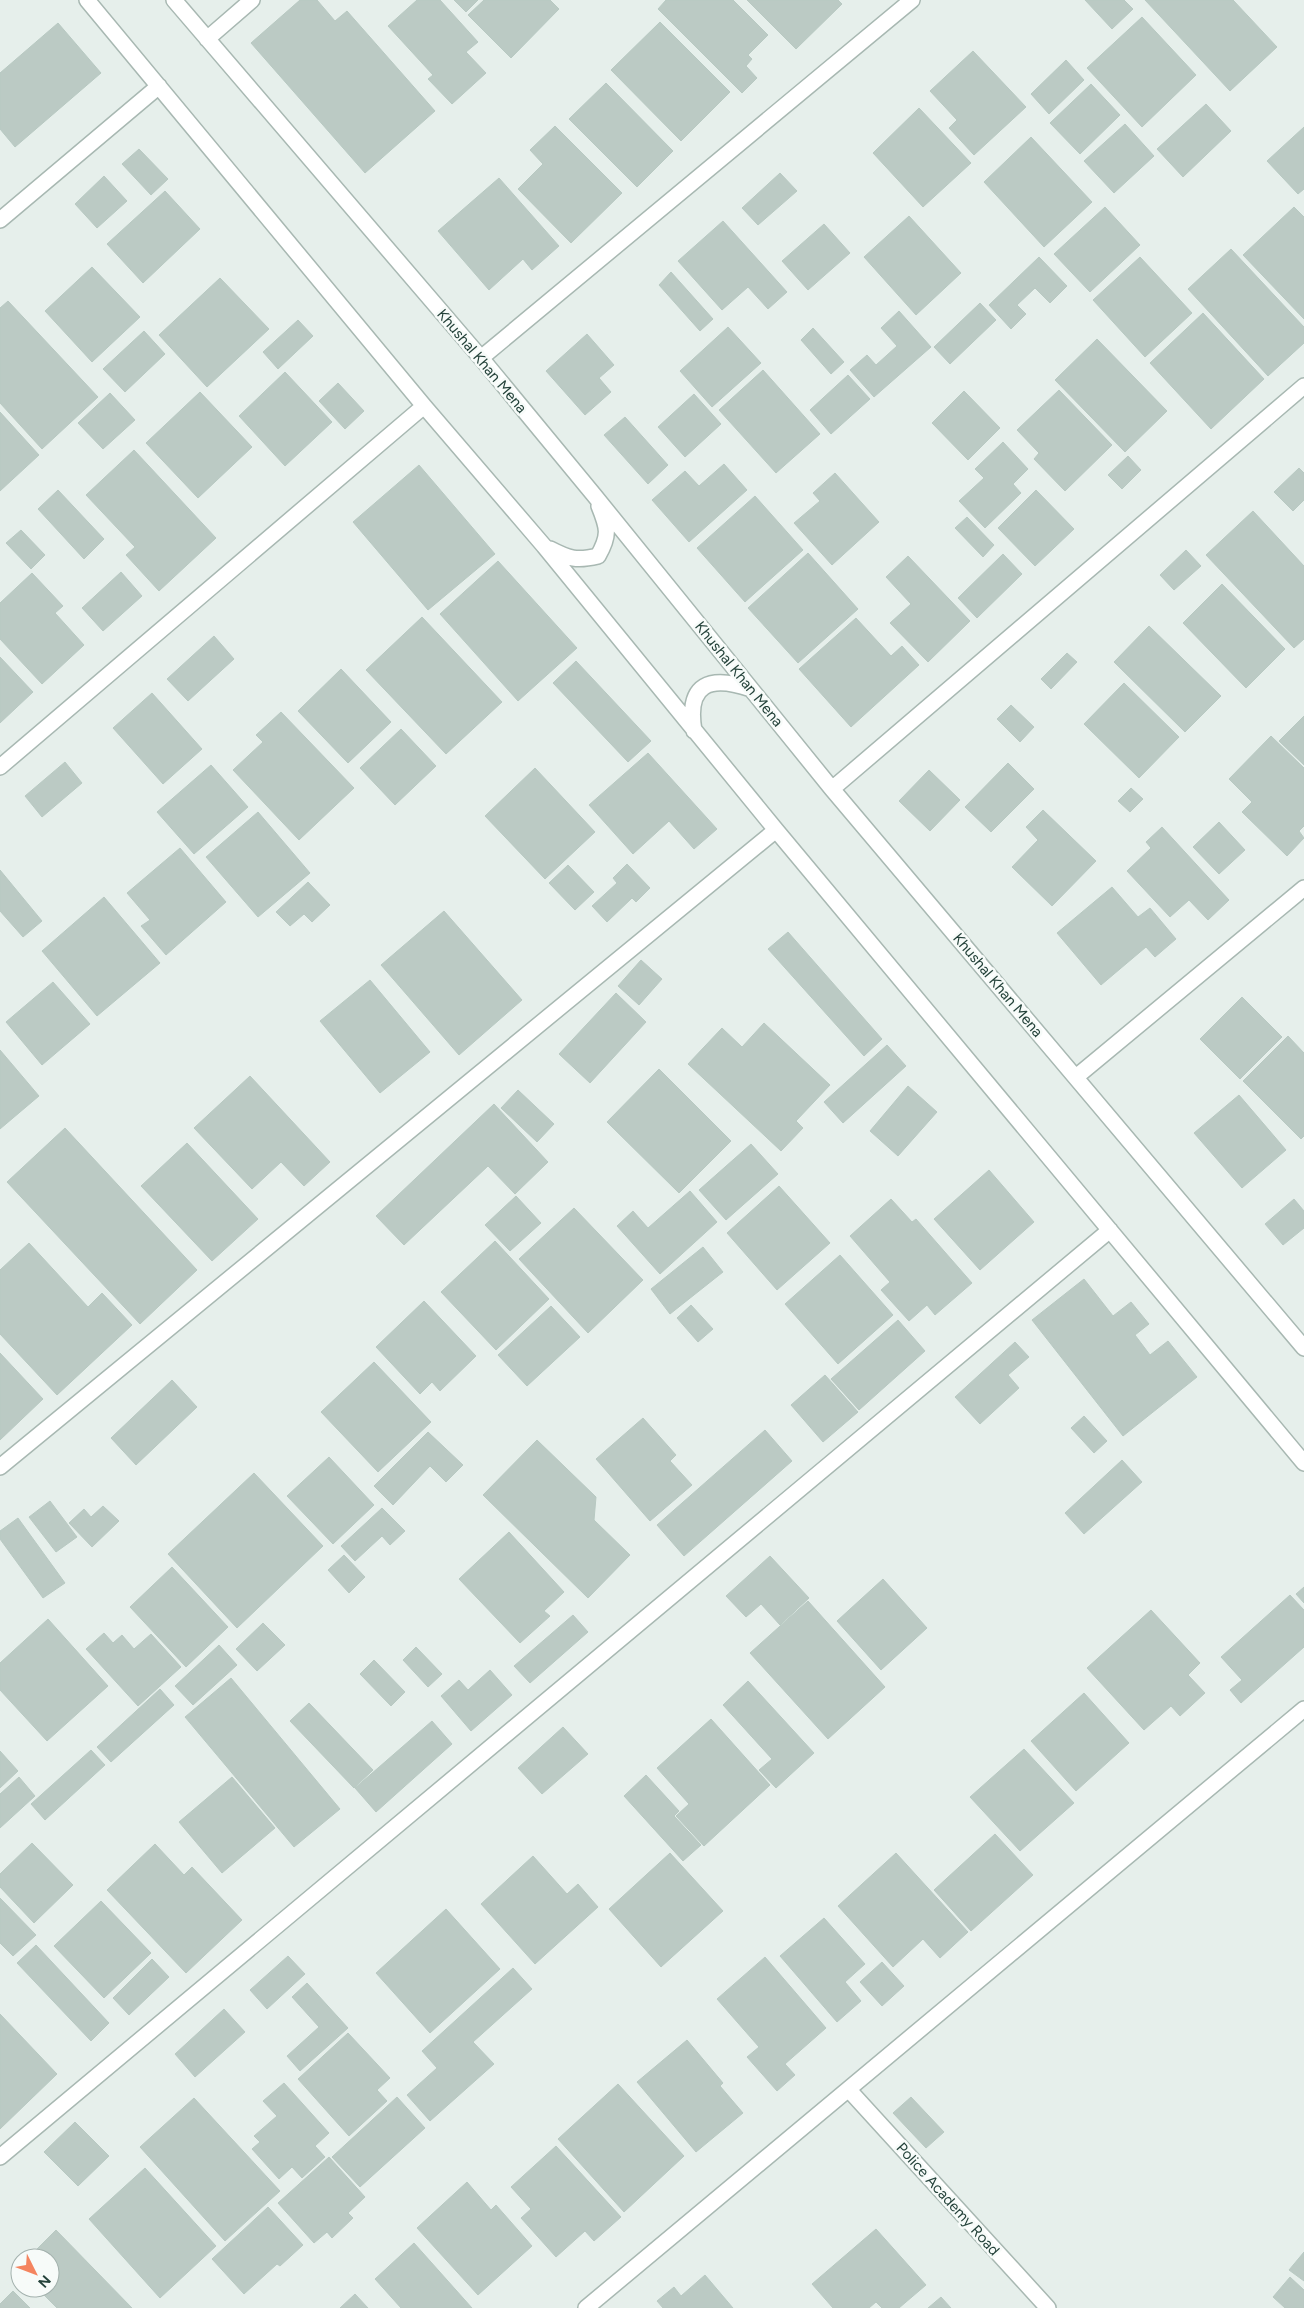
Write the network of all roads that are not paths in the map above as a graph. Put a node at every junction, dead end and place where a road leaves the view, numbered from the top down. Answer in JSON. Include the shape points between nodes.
{"nodes":[{"id":1,"x":87,"y":0,"type":"edge"},
{"id":2,"x":174,"y":0,"type":"edge"},
{"id":3,"x":252,"y":0,"type":"edge"},
{"id":4,"x":912,"y":0,"type":"edge"},
{"id":5,"x":206,"y":39,"type":"junction"},
{"id":6,"x":159,"y":86,"type":"junction"},
{"id":7,"x":0,"y":220,"type":"edge"},
{"id":8,"x":481,"y":358,"type":"junction"},
{"id":9,"x":1304,"y":386,"type":"edge"},
{"id":10,"x":424,"y":406,"type":"junction"},
{"id":11,"x":594,"y":495,"type":"junction"},
{"id":12,"x":544,"y":546,"type":"junction"},
{"id":13,"x":751,"y":689,"type":"junction"},
{"id":14,"x":694,"y":731,"type":"junction"},
{"id":15,"x":0,"y":767,"type":"edge"},
{"id":16,"x":832,"y":789,"type":"junction"},
{"id":17,"x":776,"y":830,"type":"junction"},
{"id":18,"x":1304,"y":888,"type":"edge"},
{"id":19,"x":1076,"y":1077,"type":"junction"},
{"id":20,"x":1110,"y":1230,"type":"junction"},
{"id":21,"x":1304,"y":1348,"type":"edge"},
{"id":22,"x":1304,"y":1463,"type":"edge"},
{"id":23,"x":0,"y":1467,"type":"edge"},
{"id":24,"x":1304,"y":1709,"type":"edge"},
{"id":25,"x":849,"y":2090,"type":"junction"},
{"id":26,"x":0,"y":2157,"type":"edge"},
{"id":27,"x":586,"y":2308,"type":"edge"},
{"id":28,"x":1048,"y":2308,"type":"edge"}],
"edges":[{"from":1,"to":6,"type":"street"},
{"from":2,"to":5,"type":"street","name":"Khushal Khan Mena"},
{"from":3,"to":5,"type":"street"},
{"from":4,"to":8,"type":"street"},
{"from":5,"to":8,"type":"street","name":"Khushal Khan Mena"},
{"from":6,"to":7,"type":"street"},
{"from":6,"to":10,"type":"street"},
{"from":8,"to":11,"type":"street","name":"Khushal Khan Mena"},
{"from":9,"to":16,"type":"street"},
{"from":10,"to":12,"type":"street"},
{"from":10,"to":15,"type":"street"},
{"from":11,"to":12,"type":"street","via":[[608,540],[598,556],[580,560],[565,557]]},
{"from":11,"to":13,"type":"street","name":"Khushal Khan Mena"},
{"from":12,"to":14,"type":"street"},
{"from":13,"to":14,"type":"street","via":[[730,682],[714,682],[701,690],[694,700]]},
{"from":13,"to":16,"type":"street","name":"Khushal Khan Mena"},
{"from":14,"to":17,"type":"street"},
{"from":16,"to":19,"type":"street","name":"Khushal Khan Mena"},
{"from":17,"to":20,"type":"street"},
{"from":17,"to":23,"type":"street"},
{"from":18,"to":19,"type":"street"},
{"from":19,"to":21,"type":"street","name":"Khushal Khan Mena"},
{"from":20,"to":22,"type":"street"},
{"from":20,"to":26,"type":"street"},
{"from":24,"to":25,"type":"street"},
{"from":25,"to":27,"type":"street"},
{"from":25,"to":28,"type":"street","name":"Police Academy Road"}]}
